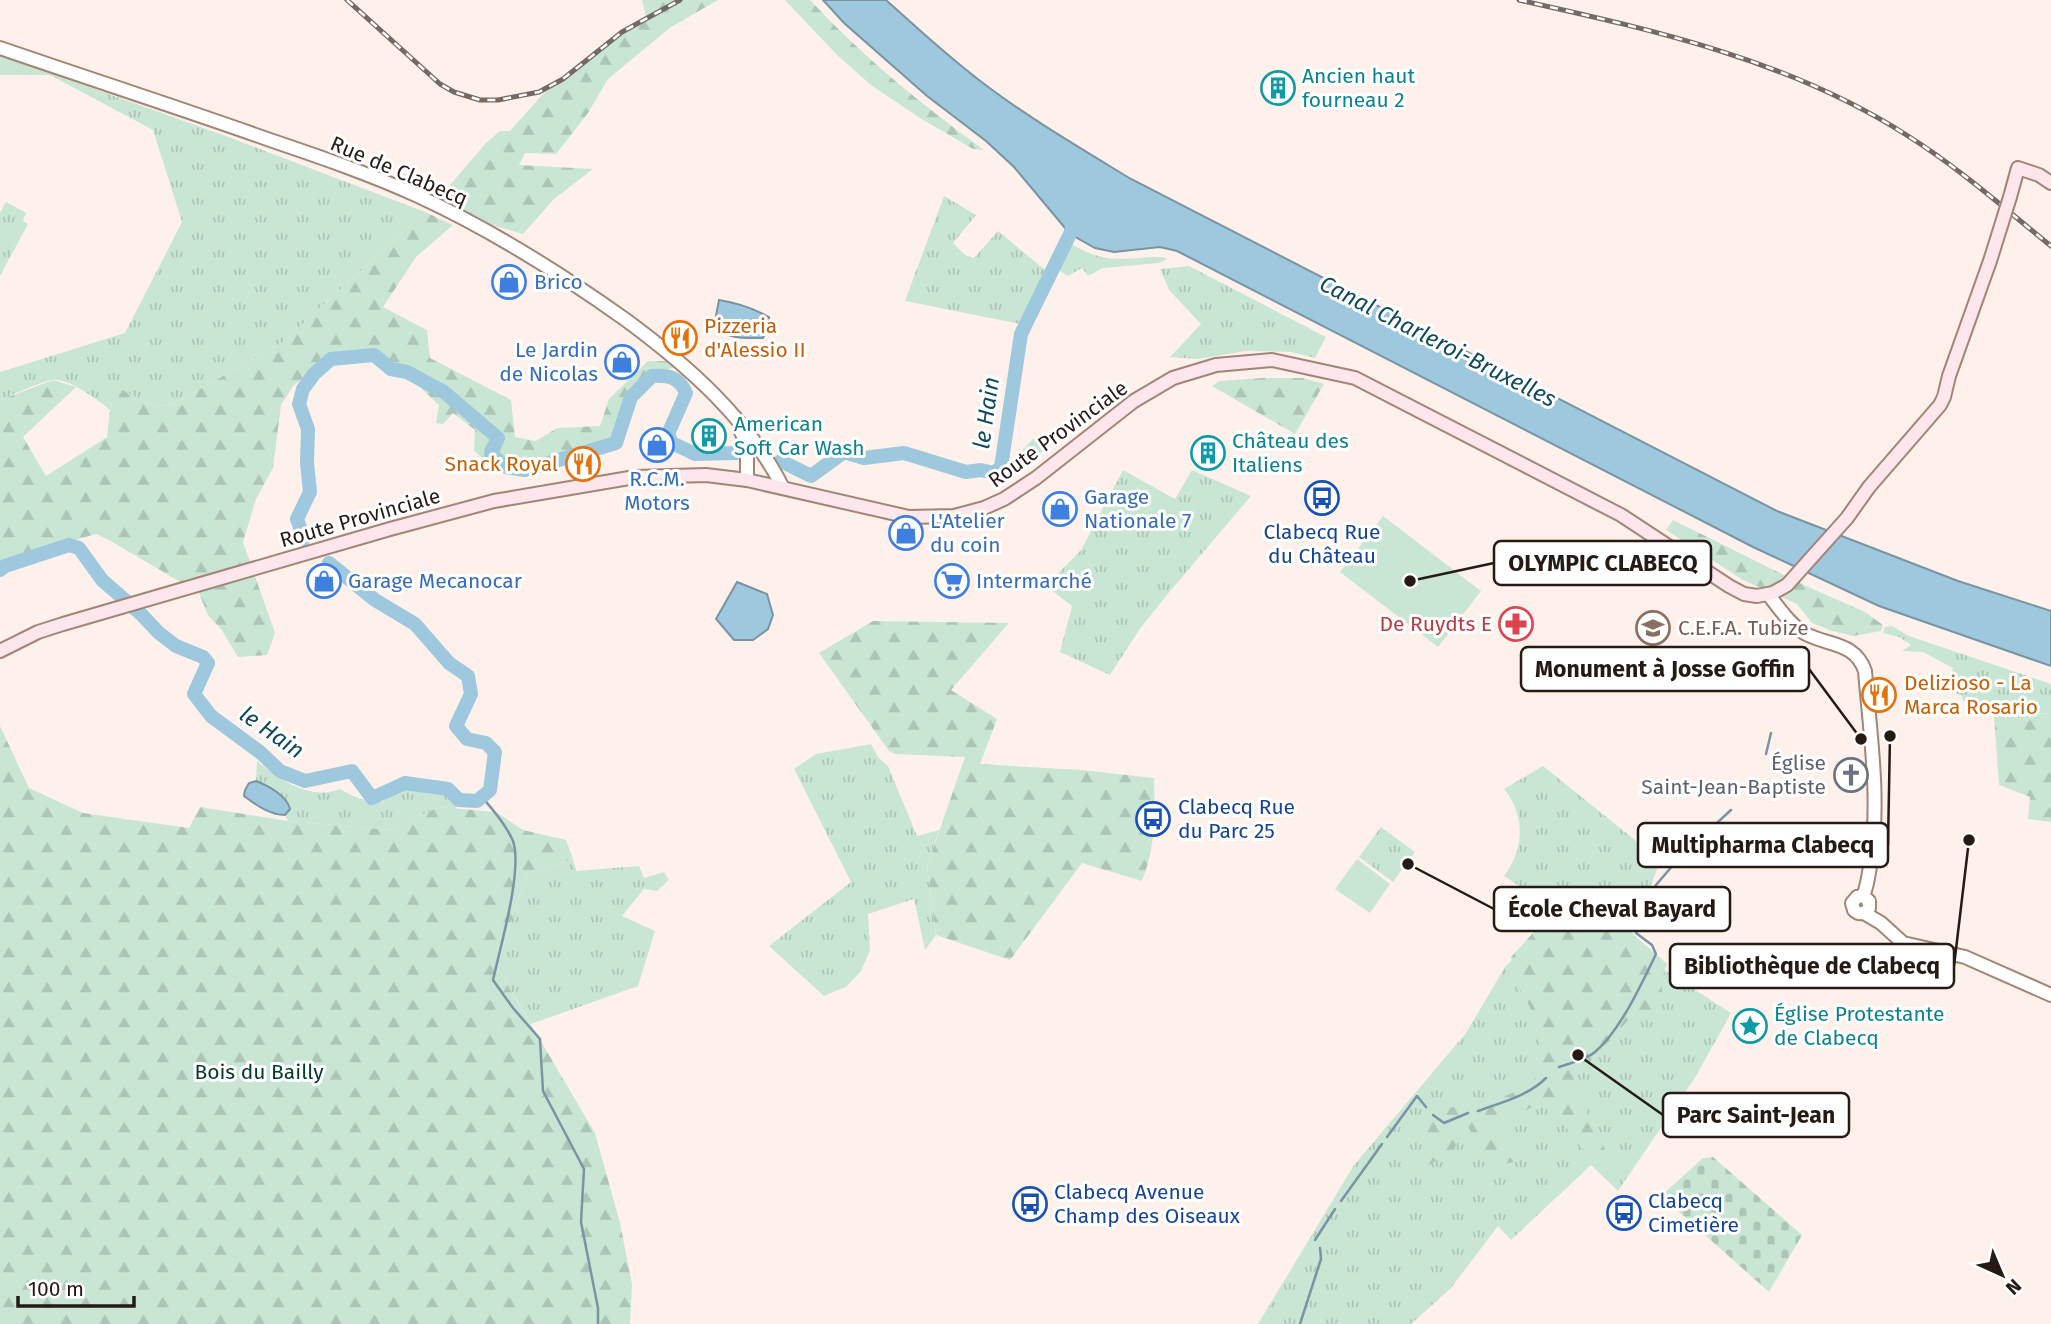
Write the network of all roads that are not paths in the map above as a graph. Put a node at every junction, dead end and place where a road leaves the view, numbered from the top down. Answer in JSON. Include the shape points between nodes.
{"nodes":[{"id":1,"x":0,"y":48,"type":"edge"},
{"id":2,"x":2051,"y":183,"type":"edge"},
{"id":3,"x":734,"y":416,"type":"junction"},
{"id":4,"x":747,"y":480,"type":"junction"},
{"id":5,"x":783,"y":488,"type":"junction"},
{"id":6,"x":1768,"y":594,"type":"junction"},
{"id":7,"x":0,"y":651,"type":"edge"},
{"id":8,"x":2051,"y":995,"type":"edge"}],
"edges":[{"from":1,"to":3,"type":"street","name":"Rue de Clabecq","via":[[365,173],[451,212],[579,286],[656,342]]},
{"from":2,"to":6,"type":"main road","bridge":true,"via":[[2018,168],[1940,405],[1789,583]]},
{"from":3,"to":4,"type":"street","name":"Rue de Clabecq","via":[[747,444]]},
{"from":3,"to":5,"type":"street","name":"Rue de Clabecq","via":[[756,442]]},
{"from":4,"to":5,"type":"main road","name":"Route Provinciale"},
{"from":4,"to":7,"type":"main road","name":"Route Provinciale","via":[[706,475],[635,477],[494,501],[138,601],[38,632]]},
{"from":5,"to":6,"type":"main road","name":"Route Provinciale","via":[[909,517],[954,516],[1004,499],[1134,401],[1173,378],[1216,365],[1272,360],[1354,378],[1621,515],[1744,594]]},
{"from":6,"to":8,"type":"street","via":[[1794,626],[1854,652],[1865,671],[1875,781],[1866,904],[1903,943],[1965,957]]}]}
